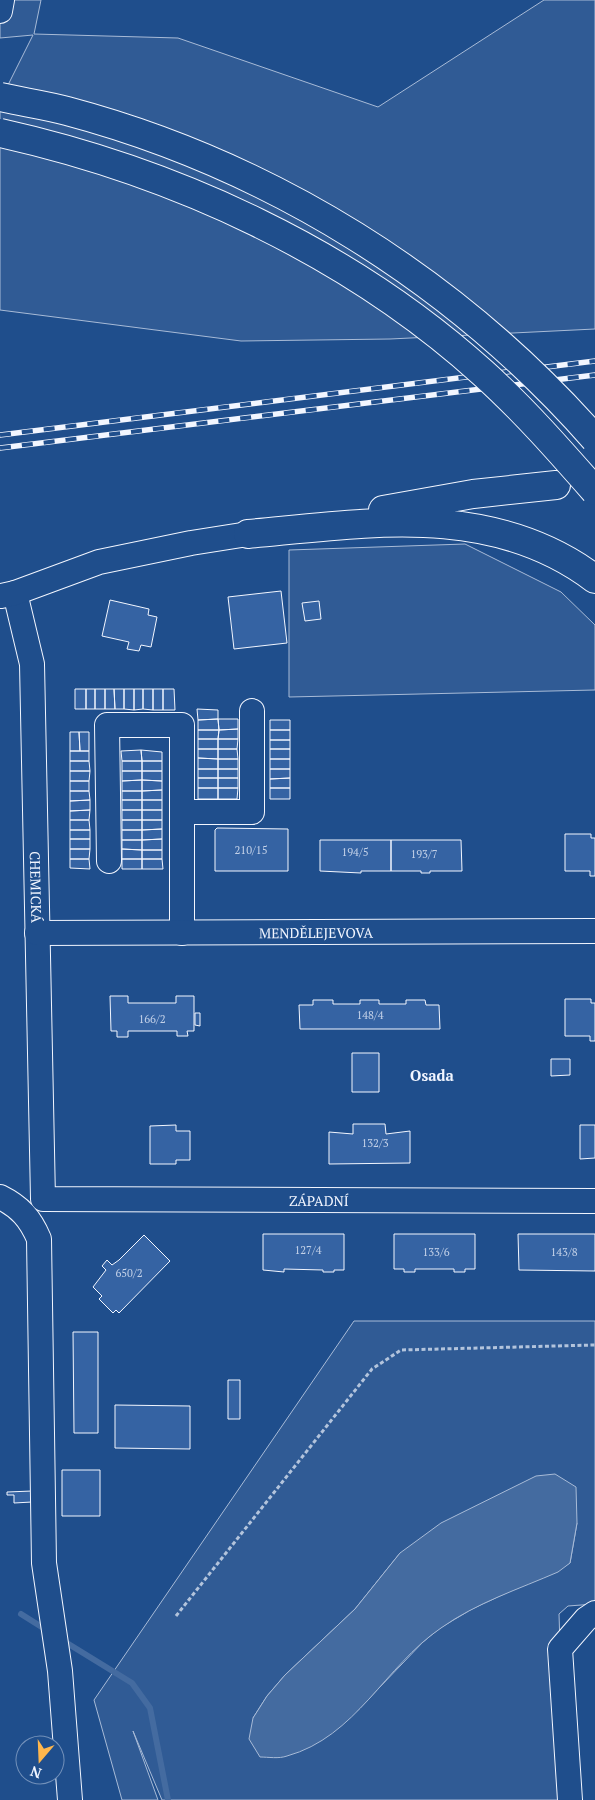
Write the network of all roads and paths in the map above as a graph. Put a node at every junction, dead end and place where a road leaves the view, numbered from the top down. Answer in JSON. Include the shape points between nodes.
{"nodes":[{"id":1,"x":2,"y":0,"type":"edge"},
{"id":2,"x":0,"y":11,"type":"edge"},
{"id":3,"x":0,"y":97,"type":"edge"},
{"id":4,"x":0,"y":133,"type":"edge"},
{"id":5,"x":595,"y":439,"type":"edge"},
{"id":6,"x":556,"y":486,"type":"dead end"},
{"id":7,"x":595,"y":491,"type":"edge"},
{"id":8,"x":248,"y":534,"type":"junction"},
{"id":9,"x":595,"y":579,"type":"edge"},
{"id":10,"x":7,"y":595,"type":"edge"},
{"id":11,"x":252,"y":711,"type":"dead end"},
{"id":12,"x":182,"y":812,"type":"junction"},
{"id":13,"x":109,"y":861,"type":"dead end"},
{"id":14,"x":595,"y":931,"type":"edge"},
{"id":15,"x":37,"y":933,"type":"junction"},
{"id":16,"x":182,"y":933,"type":"junction"},
{"id":17,"x":0,"y":1197,"type":"edge"},
{"id":18,"x":43,"y":1199,"type":"joint"},
{"id":19,"x":595,"y":1201,"type":"edge"},
{"id":20,"x":595,"y":1344,"type":"edge"},
{"id":21,"x":595,"y":1613,"type":"edge"},
{"id":22,"x":176,"y":1616,"type":"dead end"},
{"id":23,"x":70,"y":1800,"type":"edge"},
{"id":24,"x":570,"y":1800,"type":"edge"}],
"edges":[{"from":1,"to":2,"type":"street"},
{"from":3,"to":5,"type":"main road","bridge":true,"via":[[66,111],[144,136],[227,168],[293,199],[368,244],[446,298],[515,356]]},
{"from":4,"to":7,"type":"main road","bridge":true,"via":[[127,167],[210,200],[274,230],[344,271],[415,318],[483,373]]},
{"from":6,"to":8,"type":"main road","via":[[473,494]]},
{"from":8,"to":9,"type":"main road","via":[[388,522],[461,525],[503,534],[554,554]]},
{"from":8,"to":10,"type":"street","via":[[99,562]]},
{"from":10,"to":15,"type":"street","name":"CHEMICKÁ","via":[[32,664]]},
{"from":11,"to":12,"type":"street","via":[[252,812]]},
{"from":12,"to":13,"type":"street","via":[[182,725],[107,725]]},
{"from":12,"to":16,"type":"street"},
{"from":14,"to":16,"type":"street","name":"MENDĚLEJEVOVA"},
{"from":15,"to":16,"type":"street","name":"MENDĚLEJEVOVA"},
{"from":15,"to":18,"type":"street","name":"CHEMICKÁ"},
{"from":17,"to":23,"type":"street","via":[[17,1205],[32,1221],[39,1238],[44,1563],[60,1671]]},
{"from":18,"to":19,"type":"street","name":"ZÁPADNÍ"},
{"from":20,"to":22,"type":"path","via":[[401,1350],[372,1369]]},
{"from":21,"to":24,"type":"street","via":[[560,1649]]}]}
